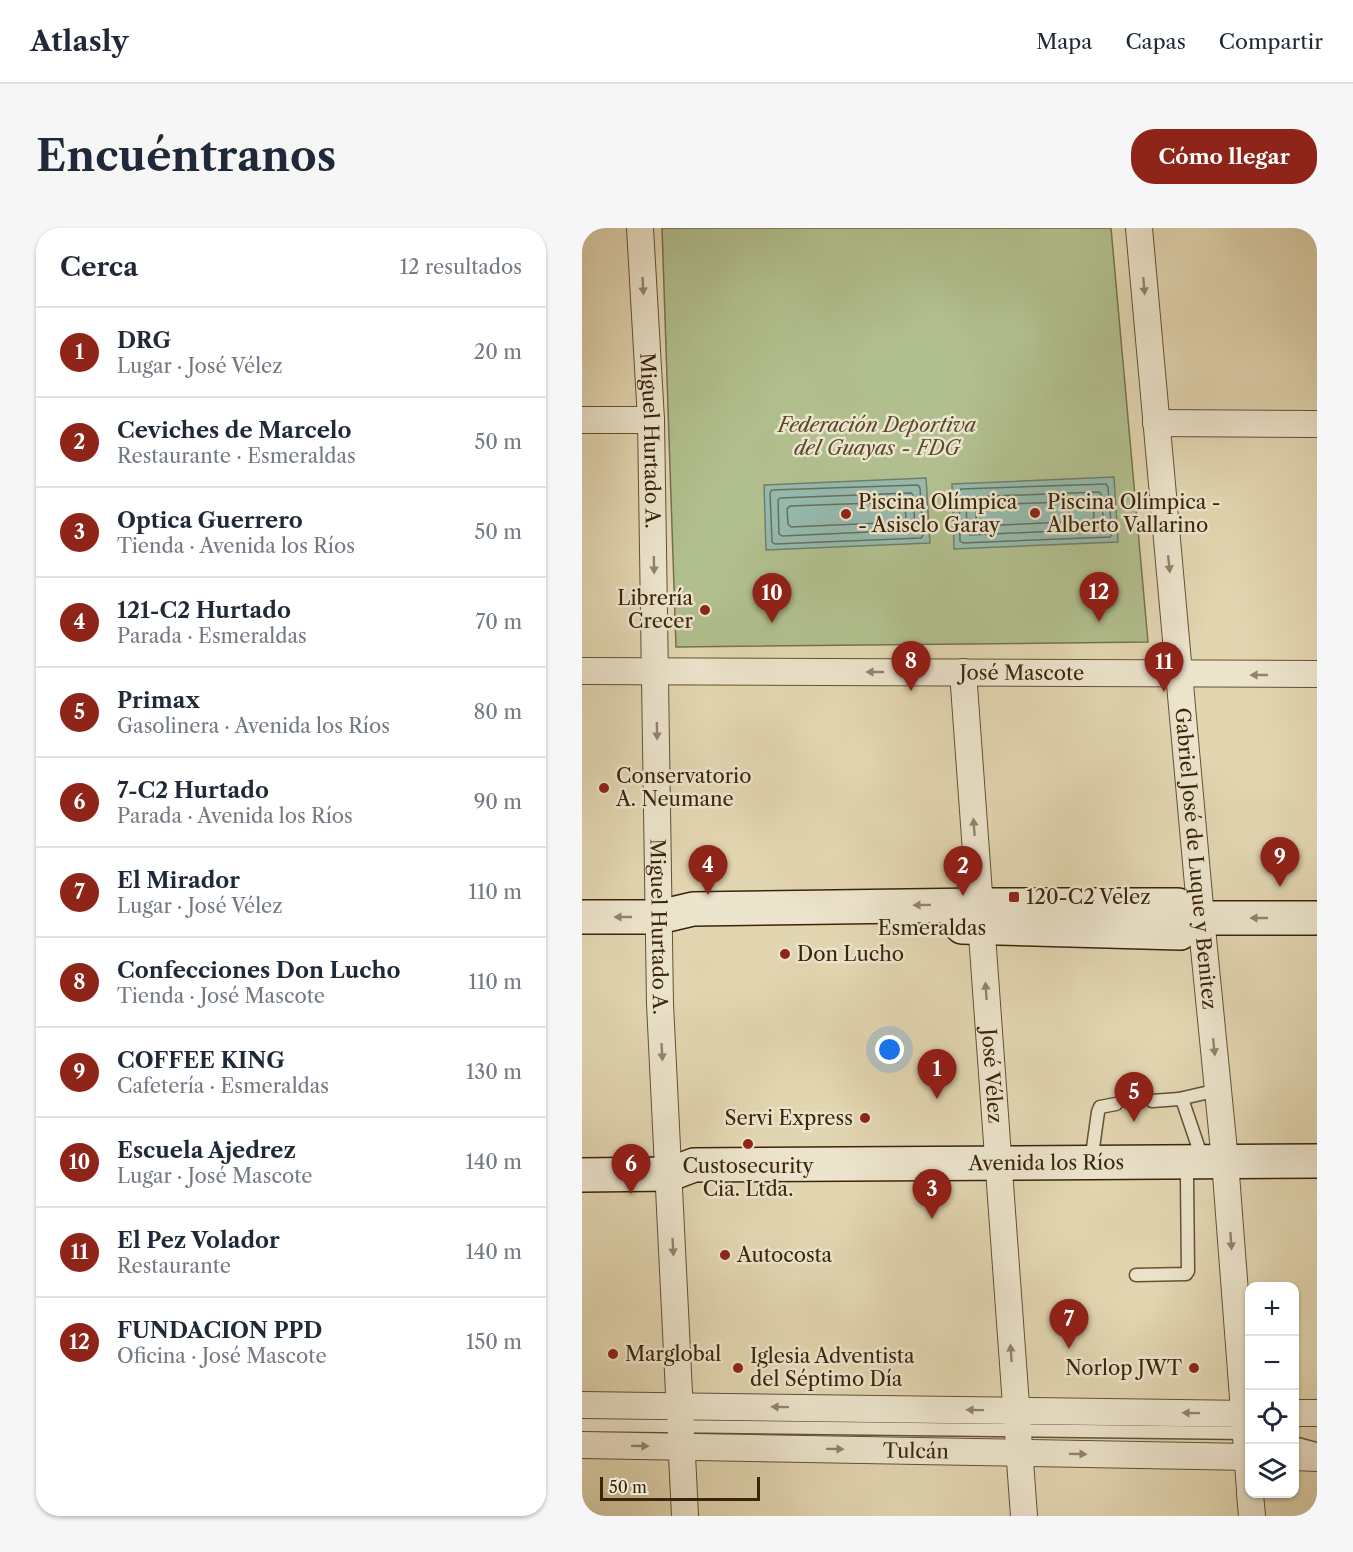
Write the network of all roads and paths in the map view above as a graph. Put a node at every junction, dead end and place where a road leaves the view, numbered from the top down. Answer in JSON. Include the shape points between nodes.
{"nodes":[{"id":1,"x":640,"y":228,"type":"edge"},
{"id":2,"x":1139,"y":228,"type":"edge"},
{"id":3,"x":582,"y":420,"type":"edge"},
{"id":4,"x":651,"y":420,"type":"junction"},
{"id":5,"x":1156,"y":423,"type":"junction"},
{"id":6,"x":1317,"y":424,"type":"edge"},
{"id":7,"x":582,"y":671,"type":"edge"},
{"id":8,"x":963,"y":672,"type":"junction"},
{"id":9,"x":656,"y":673,"type":"junction"},
{"id":10,"x":1317,"y":674,"type":"edge"},
{"id":11,"x":1180,"y":675,"type":"junction"},
{"id":12,"x":981,"y":916,"type":"junction"},
{"id":13,"x":582,"y":917,"type":"edge"},
{"id":14,"x":659,"y":917,"type":"junction"},
{"id":15,"x":1201,"y":918,"type":"junction"},
{"id":16,"x":1317,"y":918,"type":"edge"},
{"id":17,"x":1218,"y":1090,"type":"junction"},
{"id":18,"x":1179,"y":1099,"type":"junction"},
{"id":19,"x":1152,"y":1101,"type":"dead end"},
{"id":20,"x":1116,"y":1104,"type":"dead end"},
{"id":21,"x":1317,"y":1161,"type":"edge"},
{"id":22,"x":1091,"y":1163,"type":"junction"},
{"id":23,"x":1210,"y":1170,"type":"junction"},
{"id":24,"x":998,"y":1172,"type":"junction"},
{"id":25,"x":669,"y":1174,"type":"junction"},
{"id":26,"x":582,"y":1175,"type":"edge"},
{"id":27,"x":1317,"y":1177,"type":"edge"},
{"id":28,"x":1136,"y":1275,"type":"dead end"},
{"id":29,"x":582,"y":1405,"type":"edge"},
{"id":30,"x":1299,"y":1413,"type":"edge"},
{"id":31,"x":1317,"y":1413,"type":"edge"},
{"id":32,"x":1317,"y":1419,"type":"edge"},
{"id":33,"x":1245,"y":1421,"type":"edge"},
{"id":34,"x":1299,"y":1424,"type":"edge"},
{"id":35,"x":582,"y":1425,"type":"edge"},
{"id":36,"x":681,"y":1426,"type":"junction"},
{"id":37,"x":1017,"y":1432,"type":"junction"},
{"id":38,"x":1245,"y":1435,"type":"edge"},
{"id":39,"x":1245,"y":1435,"type":"edge"},
{"id":40,"x":1298,"y":1444,"type":"edge"},
{"id":41,"x":582,"y":1445,"type":"edge"},
{"id":42,"x":1317,"y":1449,"type":"edge"},
{"id":43,"x":1299,"y":1457,"type":"edge"},
{"id":44,"x":1317,"y":1458,"type":"edge"},
{"id":45,"x":1250,"y":1498,"type":"edge"},
{"id":46,"x":686,"y":1516,"type":"edge"},
{"id":47,"x":1024,"y":1516,"type":"edge"},
{"id":48,"x":1252,"y":1516,"type":"edge"}],
"edges":[{"from":1,"to":4,"type":"street","name":"Miguel Hurtado A.","one_way":true},
{"from":2,"to":5,"type":"street","name":"Gabriel José de Luque y Benitez","one_way":true},
{"from":3,"to":4,"type":"street"},
{"from":4,"to":9,"type":"street","name":"Miguel Hurtado A.","one_way":true},
{"from":5,"to":6,"type":"street"},
{"from":5,"to":11,"type":"street","name":"Gabriel José de Luque y Benitez","one_way":true},
{"from":7,"to":9,"type":"street","name":"José Mascote"},
{"from":8,"to":9,"type":"street","name":"José Mascote","one_way":true},
{"from":8,"to":11,"type":"street","name":"José Mascote"},
{"from":12,"to":8,"type":"street","name":"José Vélez","one_way":true},
{"from":9,"to":14,"type":"street","name":"Miguel Hurtado A.","one_way":true},
{"from":10,"to":11,"type":"street","name":"José Mascote","one_way":true},
{"from":11,"to":15,"type":"street","name":"Gabriel José de Luque y Benitez"},
{"from":12,"to":14,"type":"main road","name":"Esmeraldas","one_way":true,"via":[[693,909]]},
{"from":12,"to":15,"type":"main road","name":"Esmeraldas","via":[[1178,905]]},
{"from":24,"to":12,"type":"street","name":"José Vélez","one_way":true},
{"from":14,"to":13,"type":"main road","name":"Esmeraldas","one_way":true},
{"from":14,"to":25,"type":"street","name":"Miguel Hurtado A.","one_way":true},
{"from":16,"to":15,"type":"main road","name":"Esmeraldas","one_way":true},
{"from":15,"to":17,"type":"street","name":"Gabriel José de Luque y Benitez","one_way":true},
{"from":17,"to":18,"type":"lane"},
{"from":17,"to":23,"type":"street","name":"Gabriel José de Luque y Benitez"},
{"from":18,"to":19,"type":"lane"},
{"from":18,"to":23,"type":"lane"},
{"from":20,"to":22,"type":"lane","via":[[1100,1107]]},
{"from":21,"to":23,"type":"main road","name":"Avenida los Ríos"},
{"from":22,"to":23,"type":"main road","name":"Avenida los Ríos"},
{"from":22,"to":24,"type":"main road","name":"Avenida los Ríos"},
{"from":23,"to":24,"type":"main road","name":"Avenida los Ríos"},
{"from":23,"to":27,"type":"main road","name":"Avenida los Ríos"},
{"from":23,"to":28,"type":"lane","via":[[1186,1274]]},
{"from":23,"to":33,"type":"street","name":"Gabriel José de Luque y Benitez","one_way":true},
{"from":24,"to":25,"type":"main road","name":"Avenida los Ríos","via":[[694,1165]]},
{"from":37,"to":24,"type":"street","name":"José Vélez","one_way":true},
{"from":25,"to":26,"type":"main road","name":"Avenida los Ríos"},
{"from":25,"to":36,"type":"street","name":"Miguel Hurtado A.","one_way":true},
{"from":29,"to":36,"type":"street","name":"Tulcán"},
{"from":30,"to":31,"type":"street"},
{"from":32,"to":34,"type":"lane"},
{"from":35,"to":36,"type":"lane"},
{"from":36,"to":37,"type":"street","name":"Tulcán"},
{"from":37,"to":36,"type":"street","name":"Tulcán","one_way":true},
{"from":41,"to":36,"type":"street","name":"Tulcán","one_way":true},
{"from":36,"to":46,"type":"street","name":"Miguel Hurtado A."},
{"from":37,"to":38,"type":"street","name":"Tulcán"},
{"from":37,"to":39,"type":"street","name":"Tulcán","one_way":true},
{"from":37,"to":47,"type":"street","name":"José Vélez"},
{"from":40,"to":42,"type":"lane"},
{"from":43,"to":44,"type":"street"},
{"from":45,"to":48,"type":"street","name":"Gabriel José de Luque y Benitez"}]}
